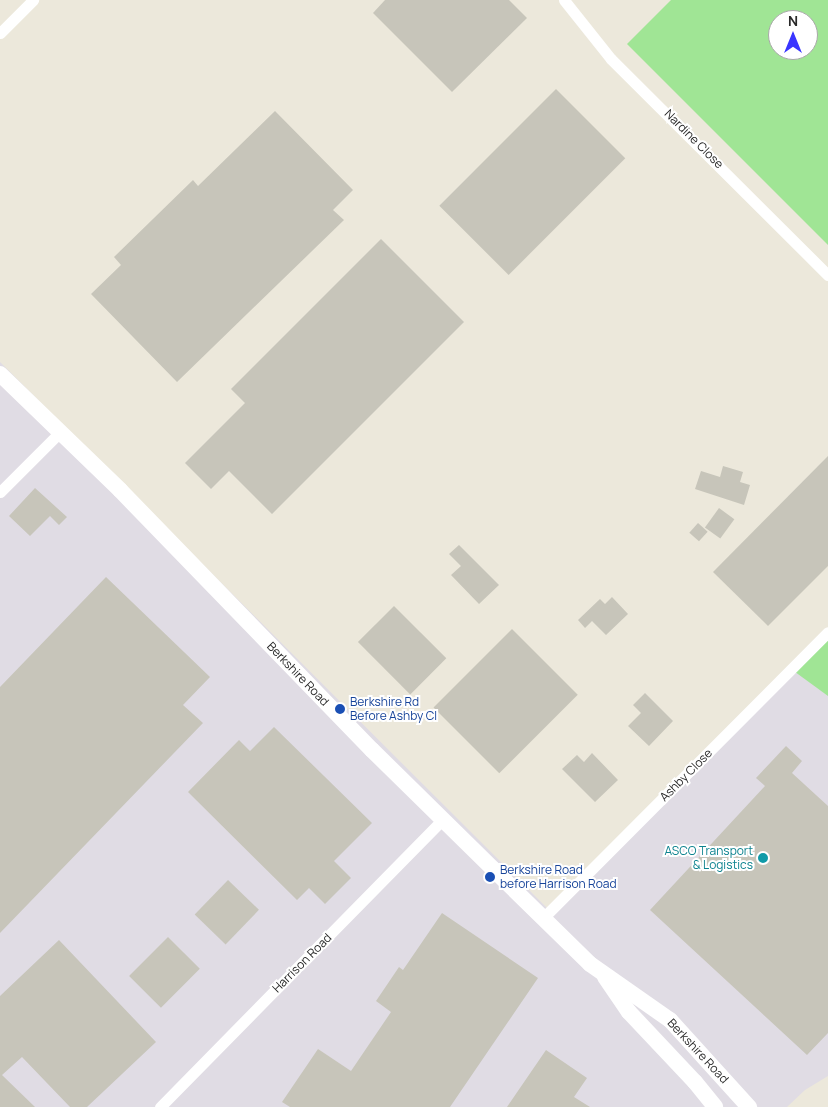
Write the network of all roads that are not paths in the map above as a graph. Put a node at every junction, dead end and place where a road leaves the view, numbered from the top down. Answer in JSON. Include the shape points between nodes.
{"nodes":[{"id":1,"x":34,"y":0,"type":"edge"},
{"id":2,"x":564,"y":0,"type":"edge"},
{"id":3,"x":0,"y":33,"type":"edge"},
{"id":4,"x":828,"y":275,"type":"edge"},
{"id":5,"x":0,"y":374,"type":"edge"},
{"id":6,"x":59,"y":433,"type":"junction"},
{"id":7,"x":0,"y":492,"type":"edge"},
{"id":8,"x":828,"y":632,"type":"edge"},
{"id":9,"x":443,"y":819,"type":"junction"},
{"id":10,"x":544,"y":918,"type":"junction"},
{"id":11,"x":599,"y":970,"type":"junction"},
{"id":12,"x":747,"y":1104,"type":"edge"},
{"id":13,"x":160,"y":1107,"type":"edge"},
{"id":14,"x":715,"y":1107,"type":"edge"},
{"id":15,"x":763,"y":1107,"type":"edge"}],
"edges":[{"from":1,"to":3,"type":"street"},
{"from":2,"to":4,"type":"street","name":"Nardine Close","via":[[611,60]]},
{"from":5,"to":6,"type":"main road","name":"Berkshire Road"},
{"from":6,"to":7,"type":"street"},
{"from":6,"to":9,"type":"main road","name":"Berkshire Road","via":[[120,490]]},
{"from":8,"to":10,"type":"street","name":"Ashby Close"},
{"from":9,"to":10,"type":"main road","name":"Berkshire Road"},
{"from":9,"to":13,"type":"street","name":"Harrison Road"},
{"from":10,"to":11,"type":"main road","name":"Berkshire Road"},
{"from":11,"to":12,"type":"main road","name":"Berkshire Road","via":[[670,1020]]},
{"from":11,"to":14,"type":"main road","name":"Berkshire Road","via":[[629,1012]]},
{"from":12,"to":15,"type":"main road","name":"Berkshire Road"}]}
